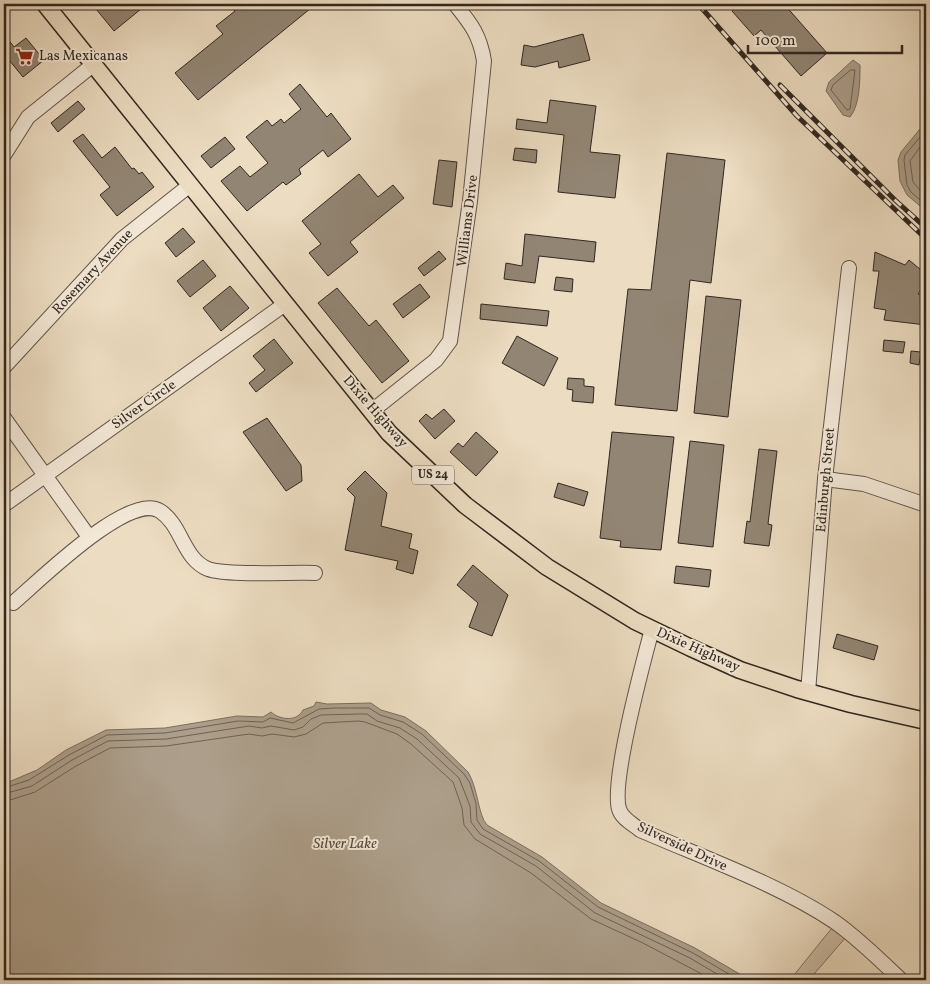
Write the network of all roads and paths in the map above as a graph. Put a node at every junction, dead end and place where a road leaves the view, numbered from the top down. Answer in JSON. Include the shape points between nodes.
{"nodes":[{"id":1,"x":45,"y":4,"type":"edge"},
{"id":2,"x":455,"y":4,"type":"edge"},
{"id":3,"x":94,"y":64,"type":"junction"},
{"id":4,"x":4,"y":155,"type":"edge"},
{"id":5,"x":190,"y":185,"type":"junction"},
{"id":6,"x":849,"y":268,"type":"dead end"},
{"id":7,"x":285,"y":304,"type":"junction"},
{"id":8,"x":4,"y":368,"type":"edge"},
{"id":9,"x":372,"y":411,"type":"junction"},
{"id":10,"x":4,"y":418,"type":"edge"},
{"id":11,"x":46,"y":475,"type":"junction"},
{"id":12,"x":825,"y":478,"type":"junction"},
{"id":13,"x":4,"y":505,"type":"edge"},
{"id":14,"x":926,"y":505,"type":"edge"},
{"id":15,"x":89,"y":537,"type":"junction"},
{"id":16,"x":315,"y":573,"type":"dead end"},
{"id":17,"x":14,"y":603,"type":"dead end"},
{"id":18,"x":652,"y":629,"type":"junction"},
{"id":19,"x":808,"y":692,"type":"junction"},
{"id":20,"x":926,"y":721,"type":"edge"},
{"id":21,"x":901,"y":980,"type":"edge"}],
"edges":[{"from":1,"to":3,"type":"main road","name":"Dixie Highway","number":"US 24"},
{"from":2,"to":9,"type":"street","name":"Williams Drive","via":[[478,35],[484,61],[470,201],[450,341],[436,360]]},
{"from":3,"to":4,"type":"street","via":[[28,118]]},
{"from":3,"to":5,"type":"main road","name":"Dixie Highway","number":"US 24"},
{"from":5,"to":7,"type":"main road","name":"Dixie Highway","number":"US 24"},
{"from":5,"to":8,"type":"street","name":"Rosemary Avenue","via":[[122,239]]},
{"from":6,"to":12,"type":"street","name":"Edinburgh Street"},
{"from":7,"to":9,"type":"main road","name":"Dixie Highway","number":"US 24"},
{"from":7,"to":11,"type":"street","name":"Silver Circle"},
{"from":9,"to":18,"type":"main road","name":"Dixie Highway","number":"US 24","via":[[389,433],[465,505],[547,567]]},
{"from":10,"to":11,"type":"street"},
{"from":11,"to":13,"type":"street","name":"Silver Circle"},
{"from":11,"to":15,"type":"street"},
{"from":12,"to":14,"type":"street","via":[[864,484]]},
{"from":12,"to":19,"type":"street","name":"Edinburgh Street"},
{"from":15,"to":16,"type":"street","via":[[139,509],[153,508],[166,517],[190,554],[209,570]]},
{"from":15,"to":17,"type":"street"},
{"from":18,"to":19,"type":"main road","name":"Dixie Highway","number":"US 24","via":[[740,670]]},
{"from":18,"to":21,"type":"street","name":"Silverside Drive","via":[[622,764],[617,798],[620,811],[640,830],[772,888],[820,913],[861,942]]},
{"from":19,"to":20,"type":"main road","name":"Dixie Highway","number":"US 24"}]}
